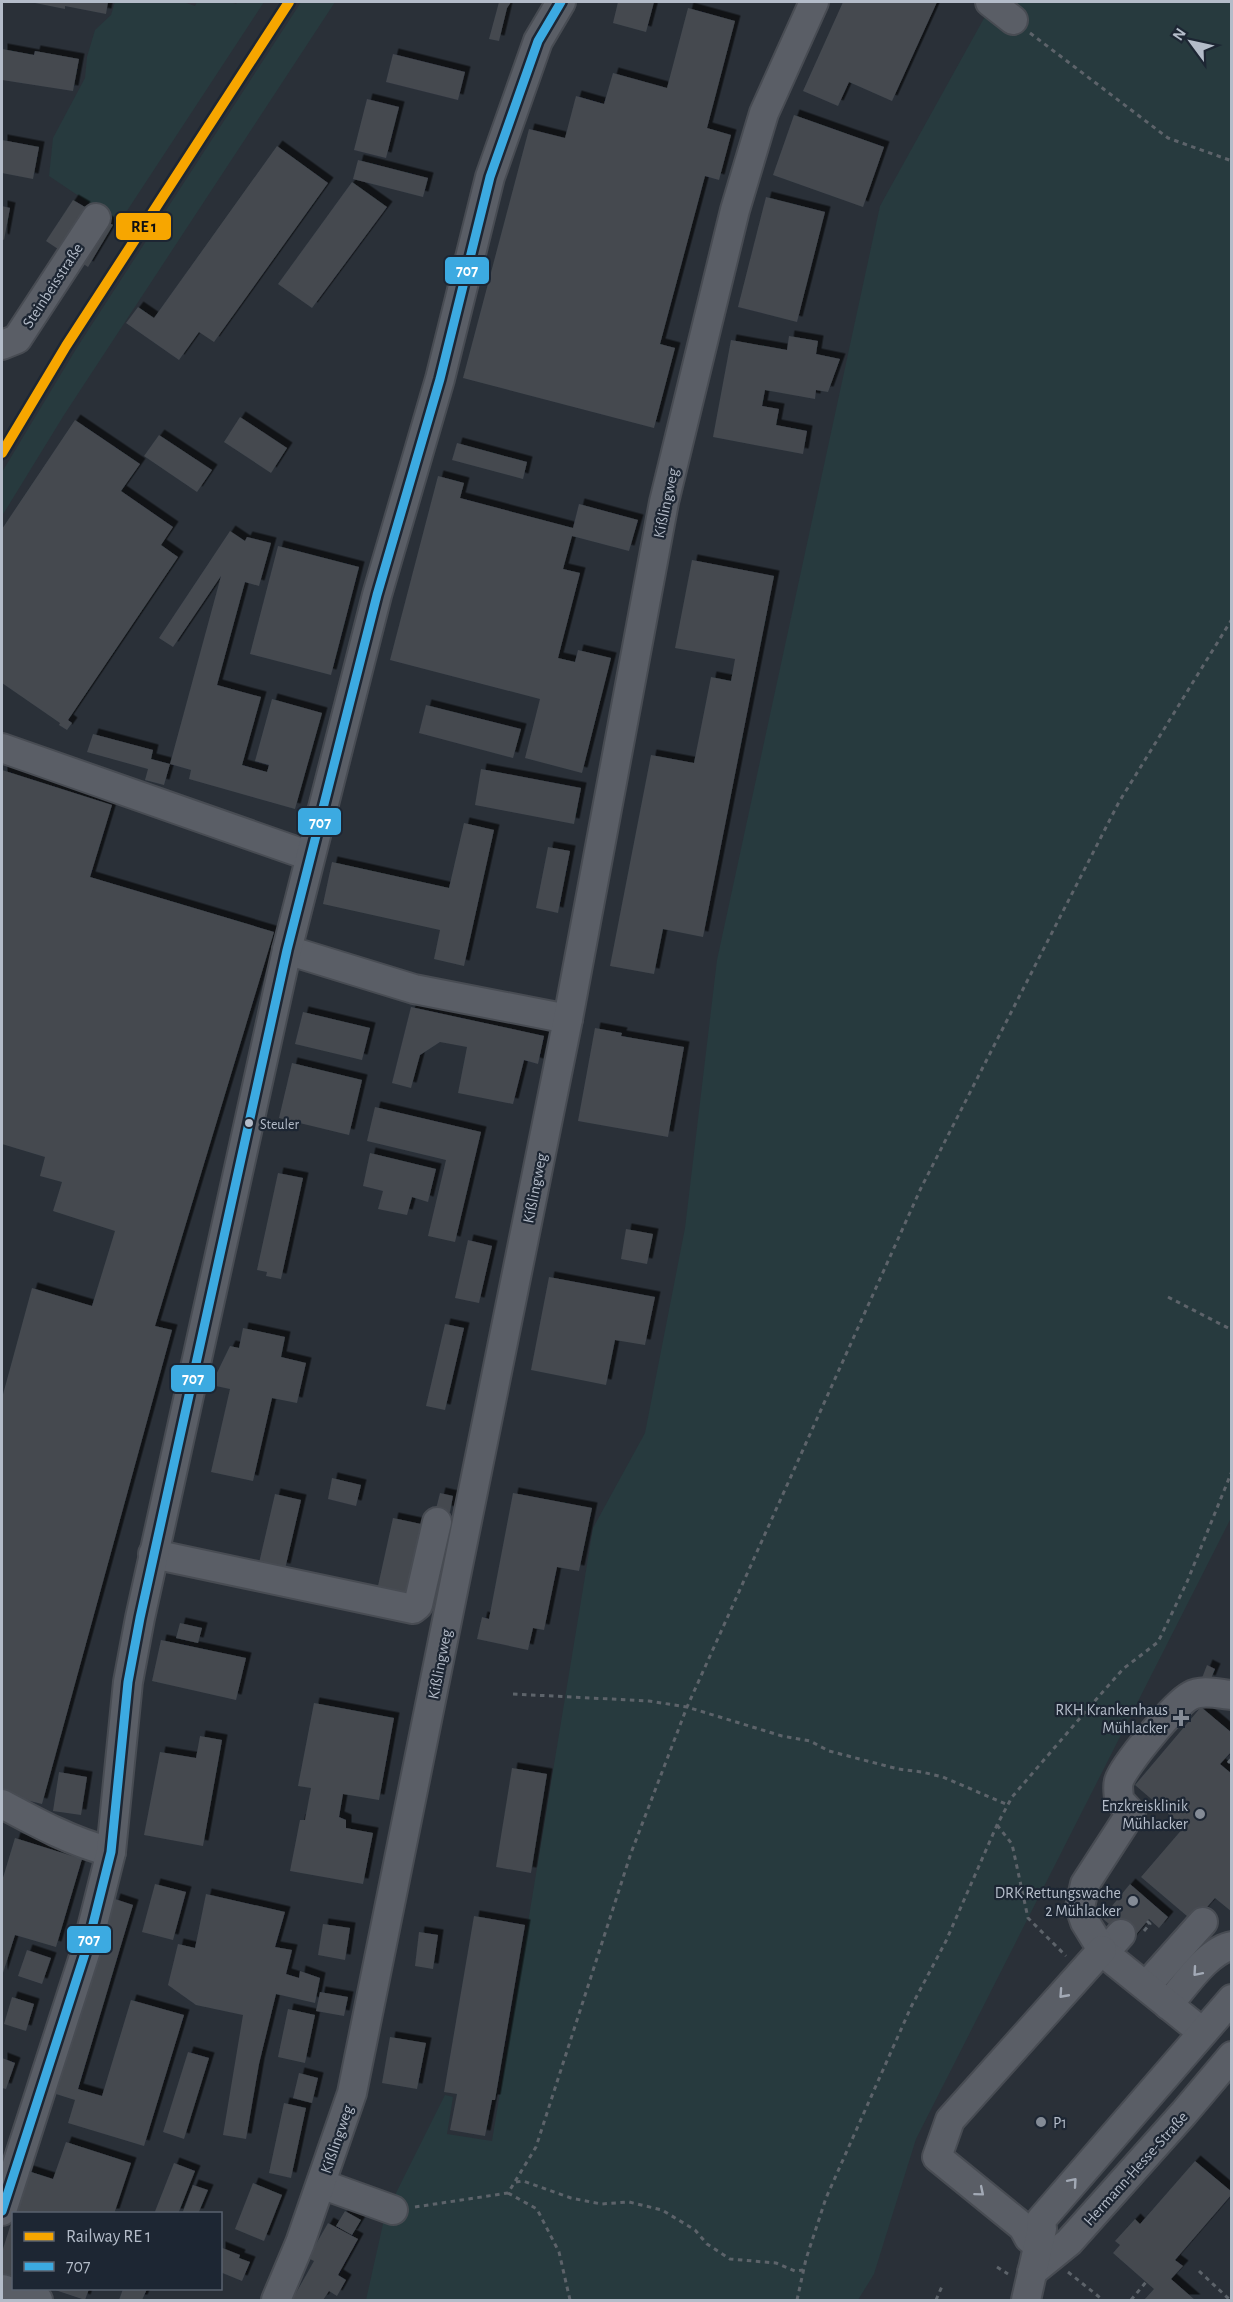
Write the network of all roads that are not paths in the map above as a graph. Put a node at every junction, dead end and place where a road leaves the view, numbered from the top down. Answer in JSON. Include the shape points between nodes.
{"nodes":[{"id":1,"x":561,"y":2,"type":"edge"},
{"id":2,"x":814,"y":2,"type":"edge"},
{"id":3,"x":990,"y":2,"type":"edge"},
{"id":4,"x":1013,"y":20,"type":"road end"},
{"id":5,"x":96,"y":218,"type":"dead end"},
{"id":6,"x":2,"y":345,"type":"edge"},
{"id":7,"x":2,"y":748,"type":"edge"},
{"id":8,"x":310,"y":856,"type":"junction"},
{"id":9,"x":287,"y":950,"type":"junction"},
{"id":10,"x":568,"y":1019,"type":"junction"},
{"id":11,"x":437,"y":1522,"type":"dead end"},
{"id":12,"x":153,"y":1554,"type":"junction"},
{"id":13,"x":1232,"y":1695,"type":"edge"},
{"id":14,"x":2,"y":1803,"type":"edge"},
{"id":15,"x":111,"y":1852,"type":"junction"},
{"id":16,"x":1203,"y":1922,"type":"dead end"},
{"id":17,"x":1107,"y":1941,"type":"junction"},
{"id":18,"x":1232,"y":1946,"type":"edge"},
{"id":19,"x":1146,"y":1986,"type":"junction"},
{"id":20,"x":1232,"y":1999,"type":"edge"},
{"id":21,"x":1168,"y":2005,"type":"junction"},
{"id":22,"x":1202,"y":2032,"type":"junction"},
{"id":23,"x":1229,"y":2064,"type":"edge"},
{"id":24,"x":321,"y":2184,"type":"junction"},
{"id":25,"x":393,"y":2210,"type":"road end"},
{"id":26,"x":2,"y":2211,"type":"edge"},
{"id":27,"x":1040,"y":2258,"type":"junction"},
{"id":28,"x":2,"y":2289,"type":"edge"},
{"id":29,"x":38,"y":2301,"type":"edge"},
{"id":30,"x":276,"y":2301,"type":"edge"},
{"id":31,"x":1026,"y":2301,"type":"edge"}],
"edges":[{"from":1,"to":8,"type":"street","via":[[538,41],[490,177],[440,379],[376,595]]},
{"from":2,"to":10,"type":"street","name":"Kißlingweg","via":[[761,123],[735,210],[669,480]]},
{"from":3,"to":4,"type":"street"},
{"from":5,"to":6,"type":"street","name":"Steinbeisstraße","via":[[17,339]]},
{"from":7,"to":8,"type":"street"},
{"from":8,"to":9,"type":"street"},
{"from":9,"to":10,"type":"street","via":[[414,989]]},
{"from":9,"to":12,"type":"street"},
{"from":10,"to":24,"type":"street","name":"Kißlingweg","via":[[355,2081]]},
{"from":11,"to":12,"type":"street","via":[[418,1605],[413,1609]]},
{"from":12,"to":15,"type":"street","via":[[128,1683]]},
{"from":13,"to":17,"type":"street","via":[[1191,1695],[1125,1769],[1118,1783],[1119,1800],[1131,1813],[1084,1884],[1080,1907],[1085,1922]]},
{"from":14,"to":15,"type":"street","via":[[46,1828]]},
{"from":15,"to":26,"type":"street","via":[[88,1944]]},
{"from":16,"to":19,"type":"street"},
{"from":17,"to":19,"type":"street"},
{"from":17,"to":27,"type":"street","one_way":true,"via":[[950,2120],[937,2157],[1023,2227]]},
{"from":18,"to":21,"type":"street","one_way":true,"via":[[1211,1956]]},
{"from":19,"to":21,"type":"street"},
{"from":20,"to":22,"type":"street"},
{"from":21,"to":22,"type":"street"},
{"from":27,"to":22,"type":"street","one_way":true,"via":[[1041,2220]]},
{"from":23,"to":27,"type":"street","name":"Hermann-Hesse-Straße","via":[[1069,2242]]},
{"from":24,"to":25,"type":"street"},
{"from":24,"to":30,"type":"street","name":"Kißlingweg"},
{"from":27,"to":31,"type":"street"},
{"from":28,"to":29,"type":"street"}]}
